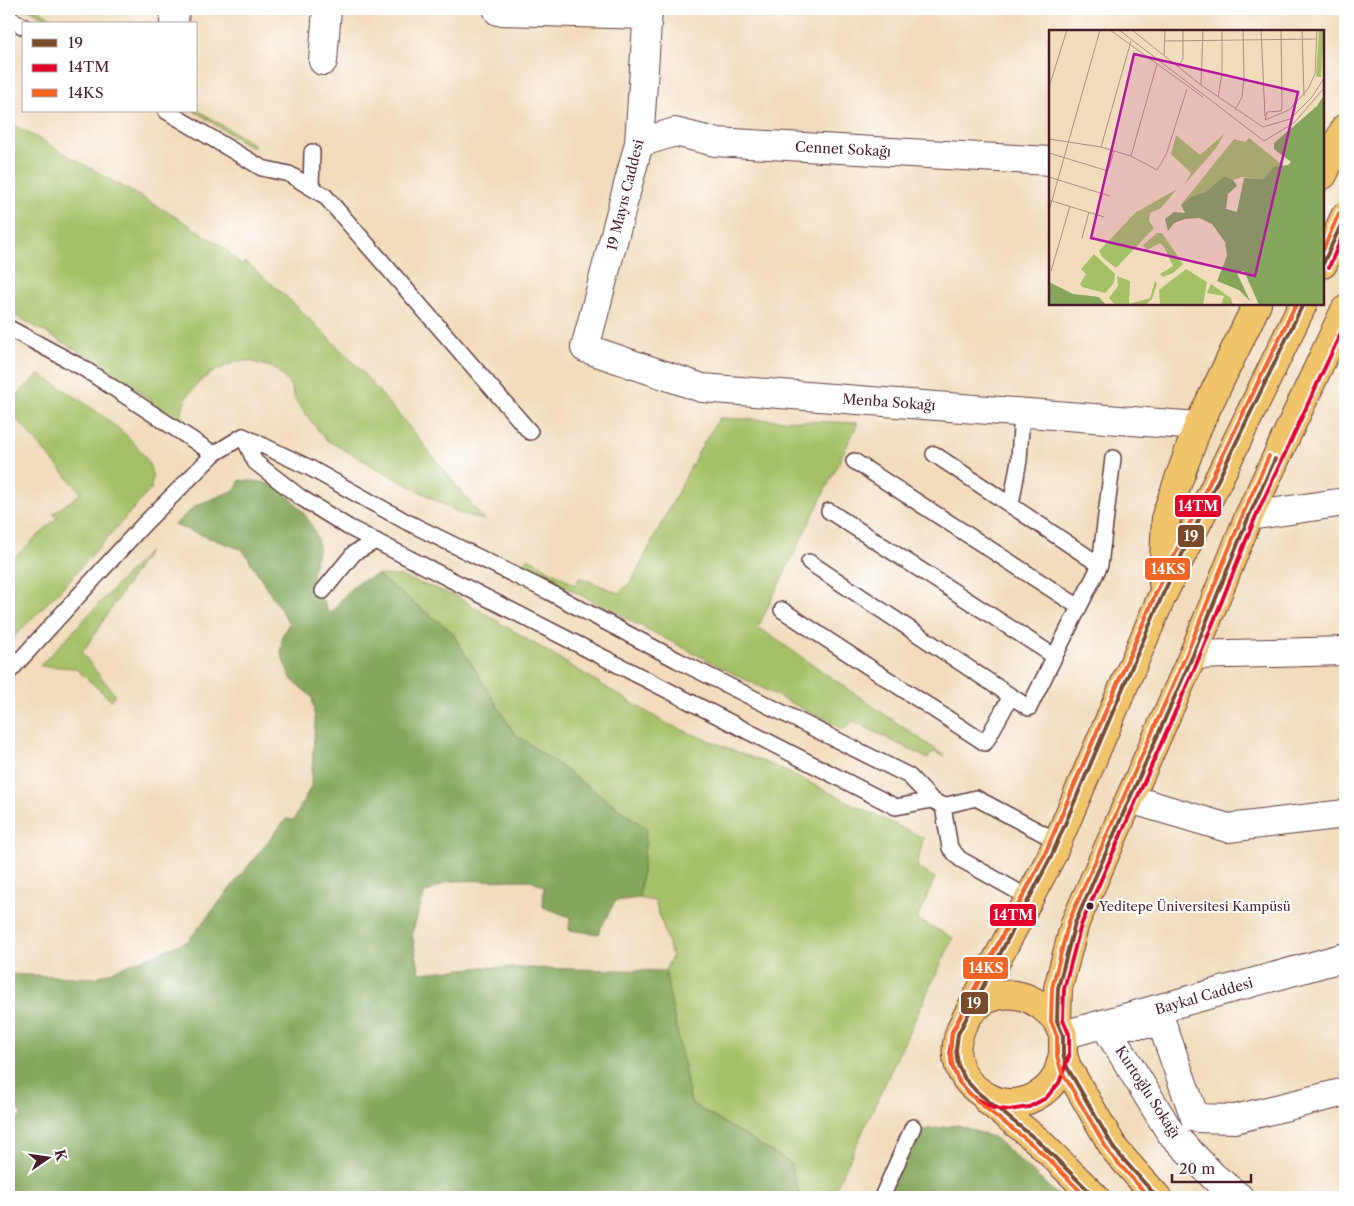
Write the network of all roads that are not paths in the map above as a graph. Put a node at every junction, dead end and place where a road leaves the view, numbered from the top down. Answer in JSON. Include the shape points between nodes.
{"nodes":[{"id":1,"x":175,"y":9,"type":"edge"},
{"id":2,"x":327,"y":9,"type":"edge"},
{"id":3,"x":498,"y":9,"type":"edge"},
{"id":4,"x":648,"y":12,"type":"edge"},
{"id":5,"x":9,"y":18,"type":"edge"},
{"id":6,"x":174,"y":22,"type":"edge"},
{"id":7,"x":22,"y":26,"type":"edge"},
{"id":8,"x":322,"y":61,"type":"dead end"},
{"id":9,"x":168,"y":112,"type":"edge"},
{"id":10,"x":1345,"y":128,"type":"edge"},
{"id":11,"x":639,"y":143,"type":"junction"},
{"id":12,"x":312,"y":152,"type":"dead end"},
{"id":13,"x":1049,"y":161,"type":"edge"},
{"id":14,"x":1324,"y":173,"type":"edge"},
{"id":15,"x":311,"y":187,"type":"junction"},
{"id":16,"x":1345,"y":216,"type":"edge"},
{"id":17,"x":1324,"y":262,"type":"edge"},
{"id":18,"x":1256,"y":305,"type":"edge"},
{"id":19,"x":1304,"y":305,"type":"edge"},
{"id":20,"x":1342,"y":326,"type":"edge"},
{"id":21,"x":9,"y":328,"type":"edge"},
{"id":22,"x":585,"y":348,"type":"joint"},
{"id":23,"x":1022,"y":412,"type":"junction"},
{"id":24,"x":1198,"y":426,"type":"junction"},
{"id":25,"x":530,"y":432,"type":"dead end"},
{"id":26,"x":243,"y":436,"type":"junction"},
{"id":27,"x":214,"y":454,"type":"junction"},
{"id":28,"x":934,"y":454,"type":"dead end"},
{"id":29,"x":1113,"y":458,"type":"dead end"},
{"id":30,"x":854,"y":461,"type":"dead end"},
{"id":31,"x":1345,"y":502,"type":"edge"},
{"id":32,"x":1012,"y":505,"type":"junction"},
{"id":33,"x":829,"y":511,"type":"dead end"},
{"id":34,"x":1249,"y":516,"type":"junction"},
{"id":35,"x":376,"y":541,"type":"junction"},
{"id":36,"x":808,"y":562,"type":"dead end"},
{"id":37,"x":1100,"y":565,"type":"junction"},
{"id":38,"x":323,"y":591,"type":"dead end"},
{"id":39,"x":1162,"y":596,"type":"junction"},
{"id":40,"x":1079,"y":608,"type":"junction"},
{"id":41,"x":782,"y":610,"type":"dead end"},
{"id":42,"x":1345,"y":651,"type":"edge"},
{"id":43,"x":1193,"y":655,"type":"junction"},
{"id":44,"x":1054,"y":656,"type":"junction"},
{"id":45,"x":9,"y":672,"type":"edge"},
{"id":46,"x":1011,"y":696,"type":"junction"},
{"id":47,"x":1130,"y":799,"type":"junction"},
{"id":48,"x":937,"y":803,"type":"junction"},
{"id":49,"x":1345,"y":814,"type":"edge"},
{"id":50,"x":1058,"y":841,"type":"junction"},
{"id":51,"x":1029,"y":898,"type":"junction"},
{"id":52,"x":1345,"y":957,"type":"edge"},
{"id":53,"x":965,"y":1020,"type":"junction"},
{"id":54,"x":1104,"y":1024,"type":"junction"},
{"id":55,"x":1061,"y":1037,"type":"junction"},
{"id":56,"x":976,"y":1091,"type":"junction"},
{"id":57,"x":1345,"y":1092,"type":"edge"},
{"id":58,"x":913,"y":1127,"type":"dead end"},
{"id":59,"x":882,"y":1197,"type":"edge"},
{"id":60,"x":1095,"y":1197,"type":"edge"},
{"id":61,"x":1157,"y":1197,"type":"edge"},
{"id":62,"x":1239,"y":1197,"type":"edge"}],
"edges":[{"from":1,"to":6,"type":"street"},
{"from":2,"to":8,"type":"street"},
{"from":3,"to":4,"type":"street"},
{"from":4,"to":11,"type":"street","name":"19 Mayıs Caddesi"},
{"from":5,"to":7,"type":"lane"},
{"from":9,"to":15,"type":"lane","via":[[262,168],[289,174]]},
{"from":10,"to":14,"type":"main road"},
{"from":11,"to":13,"type":"street","name":"Cennet Sokağı","via":[[675,132],[715,142]]},
{"from":11,"to":22,"type":"street","name":"19 Mayıs Caddesi"},
{"from":12,"to":15,"type":"lane"},
{"from":15,"to":25,"type":"lane","via":[[325,196]]},
{"from":16,"to":17,"type":"main road"},
{"from":18,"to":24,"type":"main road"},
{"from":19,"to":39,"type":"main road"},
{"from":20,"to":34,"type":"main road"},
{"from":21,"to":27,"type":"lane","via":[[83,368]]},
{"from":22,"to":23,"type":"street","name":"Menba Sokağı","via":[[702,388]]},
{"from":23,"to":24,"type":"street","name":"Menba Sokağı"},
{"from":23,"to":32,"type":"lane"},
{"from":24,"to":39,"type":"main road","via":[[1166,515]]},
{"from":26,"to":27,"type":"lane"},
{"from":26,"to":35,"type":"lane","via":[[255,462],[300,497]]},
{"from":26,"to":48,"type":"lane","via":[[909,776]]},
{"from":27,"to":45,"type":"lane","via":[[143,525]]},
{"from":28,"to":32,"type":"lane"},
{"from":29,"to":37,"type":"lane"},
{"from":30,"to":40,"type":"lane"},
{"from":31,"to":34,"type":"street"},
{"from":32,"to":37,"type":"lane"},
{"from":33,"to":44,"type":"lane"},
{"from":34,"to":43,"type":"main road"},
{"from":35,"to":38,"type":"lane","via":[[354,553]]},
{"from":35,"to":48,"type":"lane","via":[[896,807]]},
{"from":36,"to":46,"type":"lane"},
{"from":37,"to":40,"type":"lane"},
{"from":39,"to":50,"type":"main road"},
{"from":40,"to":44,"type":"lane"},
{"from":41,"to":46,"type":"lane","via":[[985,743]]},
{"from":42,"to":43,"type":"street"},
{"from":43,"to":47,"type":"main road"},
{"from":44,"to":46,"type":"lane","via":[[1029,708]]},
{"from":47,"to":49,"type":"street","via":[[1228,828]]},
{"from":47,"to":55,"type":"main road","via":[[1076,922],[1058,988]]},
{"from":48,"to":50,"type":"lane","via":[[976,798]]},
{"from":48,"to":51,"type":"lane","via":[[950,848],[960,859]]},
{"from":50,"to":51,"type":"main road"},
{"from":51,"to":53,"type":"main road"},
{"from":52,"to":54,"type":"street","name":"Baykal Caddesi"},
{"from":53,"to":55,"type":"main road","via":[[976,1006],[989,998],[1019,996],[1046,1009]]},
{"from":53,"to":56,"type":"main road","via":[[958,1034],[958,1065]]},
{"from":54,"to":55,"type":"street","name":"Baykal Caddesi"},
{"from":54,"to":57,"type":"street","via":[[1162,1024],[1195,1118],[1235,1119]]},
{"from":54,"to":62,"type":"street","name":"Kurtoğlu Sokağı","via":[[1170,1132]]},
{"from":55,"to":56,"type":"main road","via":[[1054,1080],[1042,1093],[1027,1101],[1010,1104],[996,1102]]},
{"from":55,"to":61,"type":"main road","via":[[1067,1067],[1115,1150]]},
{"from":56,"to":60,"type":"main road","via":[[1038,1141]]},
{"from":58,"to":59,"type":"lane"}]}
